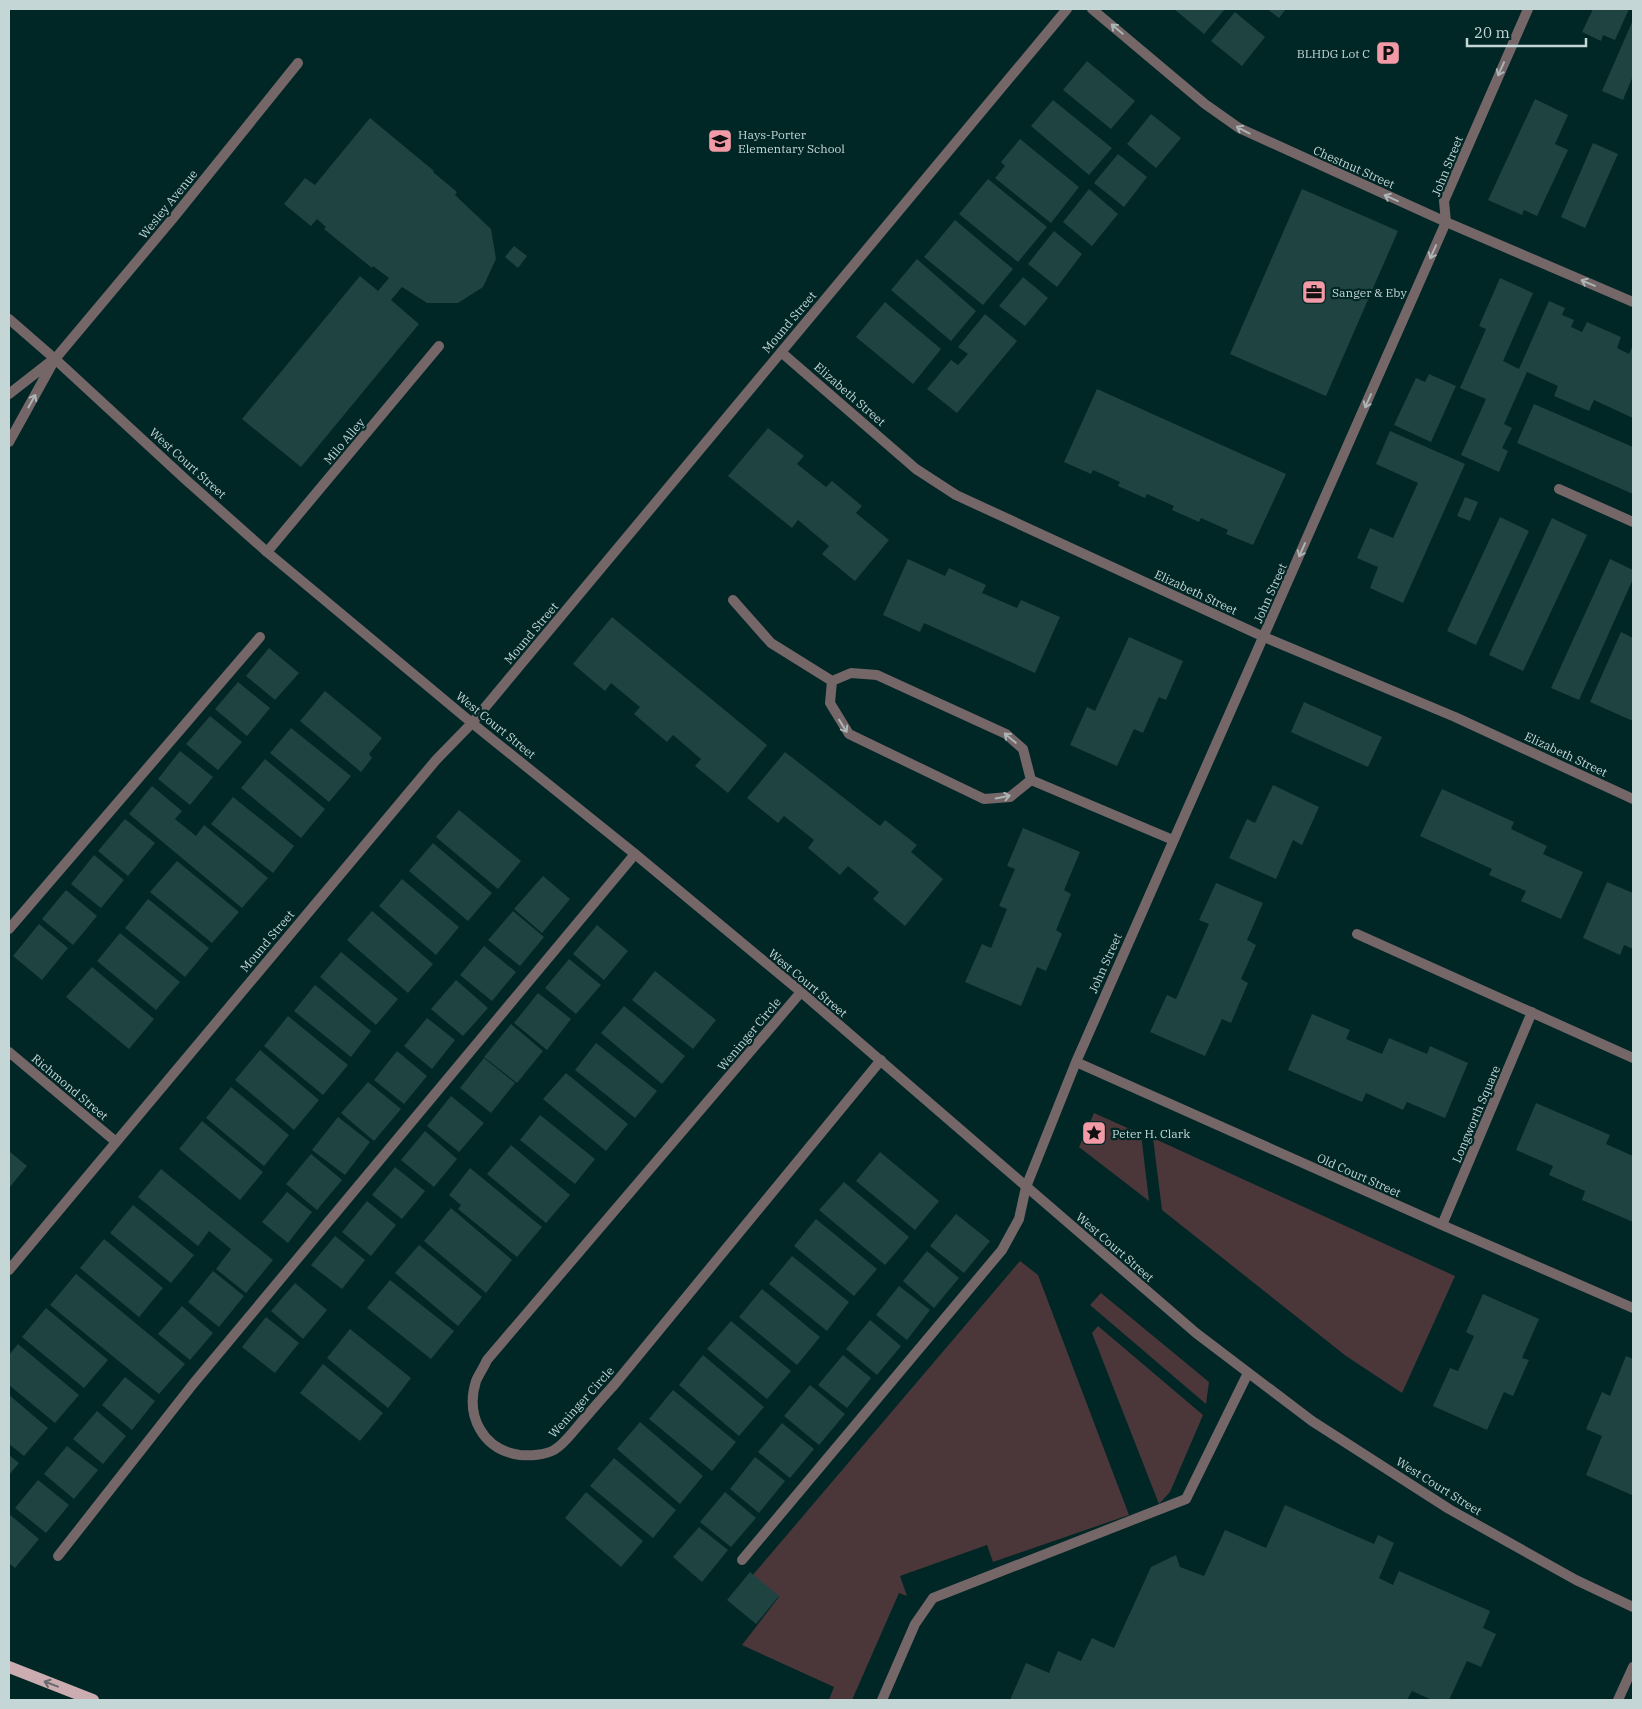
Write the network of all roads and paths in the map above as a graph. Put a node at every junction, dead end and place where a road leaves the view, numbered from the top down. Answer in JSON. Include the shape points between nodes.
{"nodes":[{"id":1,"x":1067,"y":9,"type":"edge"},
{"id":2,"x":1092,"y":9,"type":"edge"},
{"id":3,"x":1528,"y":9,"type":"edge"},
{"id":4,"x":298,"y":63,"type":"dead end"},
{"id":5,"x":1446,"y":222,"type":"junction"},
{"id":6,"x":1633,"y":302,"type":"edge"},
{"id":7,"x":9,"y":319,"type":"edge"},
{"id":8,"x":439,"y":346,"type":"dead end"},
{"id":9,"x":781,"y":352,"type":"junction"},
{"id":10,"x":55,"y":359,"type":"junction"},
{"id":11,"x":9,"y":394,"type":"edge"},
{"id":12,"x":9,"y":442,"type":"edge"},
{"id":13,"x":1559,"y":489,"type":"dead end"},
{"id":14,"x":1633,"y":522,"type":"edge"},
{"id":15,"x":267,"y":552,"type":"junction"},
{"id":16,"x":733,"y":600,"type":"dead end"},
{"id":17,"x":260,"y":636,"type":"dead end"},
{"id":18,"x":1264,"y":637,"type":"junction"},
{"id":19,"x":832,"y":681,"type":"junction"},
{"id":20,"x":472,"y":723,"type":"junction"},
{"id":21,"x":1031,"y":780,"type":"junction"},
{"id":22,"x":1633,"y":799,"type":"edge"},
{"id":23,"x":1173,"y":840,"type":"junction"},
{"id":24,"x":635,"y":854,"type":"junction"},
{"id":25,"x":9,"y":929,"type":"edge"},
{"id":26,"x":1357,"y":934,"type":"dead end"},
{"id":27,"x":801,"y":992,"type":"junction"},
{"id":28,"x":1532,"y":1012,"type":"junction"},
{"id":29,"x":9,"y":1052,"type":"edge"},
{"id":30,"x":1633,"y":1058,"type":"edge"},
{"id":31,"x":880,"y":1060,"type":"junction"},
{"id":32,"x":1076,"y":1062,"type":"junction"},
{"id":33,"x":115,"y":1141,"type":"junction"},
{"id":34,"x":1026,"y":1187,"type":"junction"},
{"id":35,"x":1442,"y":1225,"type":"junction"},
{"id":36,"x":9,"y":1270,"type":"edge"},
{"id":37,"x":1633,"y":1308,"type":"edge"},
{"id":38,"x":1248,"y":1373,"type":"junction"},
{"id":39,"x":58,"y":1556,"type":"dead end"},
{"id":40,"x":742,"y":1560,"type":"dead end"},
{"id":41,"x":1633,"y":1607,"type":"edge"},
{"id":42,"x":9,"y":1667,"type":"edge"},
{"id":43,"x":1633,"y":1667,"type":"edge"},
{"id":44,"x":93,"y":1700,"type":"edge"},
{"id":45,"x":882,"y":1700,"type":"edge"},
{"id":46,"x":1618,"y":1700,"type":"edge"}],
"edges":[{"from":1,"to":9,"type":"street","name":"Mound Street"},
{"from":5,"to":2,"type":"street","name":"Chestnut Street","one_way":true,"via":[[1238,128]]},
{"from":3,"to":5,"type":"street","name":"John Street","one_way":true,"via":[[1444,201]]},
{"from":4,"to":10,"type":"street","name":"Wesley Avenue"},
{"from":6,"to":5,"type":"street","name":"Chestnut Street","one_way":true},
{"from":5,"to":18,"type":"street","name":"John Street","one_way":true},
{"from":7,"to":10,"type":"street","name":"West Court Street"},
{"from":8,"to":15,"type":"street","name":"Milo Alley"},
{"from":9,"to":18,"type":"street","name":"Elizabeth Street","via":[[916,469],[956,495]]},
{"from":9,"to":20,"type":"street","name":"Mound Street"},
{"from":10,"to":11,"type":"street"},
{"from":12,"to":10,"type":"street","one_way":true},
{"from":10,"to":15,"type":"street","name":"West Court Street"},
{"from":13,"to":14,"type":"street"},
{"from":15,"to":20,"type":"street","name":"West Court Street"},
{"from":16,"to":19,"type":"street","via":[[771,643]]},
{"from":17,"to":25,"type":"street"},
{"from":18,"to":22,"type":"street","name":"Elizabeth Street","via":[[1455,717]]},
{"from":18,"to":23,"type":"street","name":"John Street"},
{"from":21,"to":19,"type":"street","one_way":true,"via":[[1023,749],[1006,734],[878,675],[851,673]]},
{"from":19,"to":21,"type":"street","one_way":true,"via":[[830,704],[849,734],[984,800],[1010,797]]},
{"from":20,"to":24,"type":"street","name":"West Court Street"},
{"from":20,"to":33,"type":"street","name":"Mound Street","via":[[436,760]]},
{"from":21,"to":23,"type":"street"},
{"from":23,"to":32,"type":"street","name":"John Street"},
{"from":24,"to":27,"type":"street","name":"West Court Street"},
{"from":24,"to":39,"type":"street","via":[[218,1353]]},
{"from":26,"to":28,"type":"street"},
{"from":27,"to":31,"type":"street","name":"West Court Street"},
{"from":27,"to":31,"type":"street","name":"Weninger Circle","via":[[488,1360],[477,1379],[474,1412],[482,1434],[496,1447],[510,1454],[527,1456],[554,1450],[570,1436]]},
{"from":28,"to":30,"type":"street"},
{"from":28,"to":35,"type":"street","name":"Longworth Square"},
{"from":29,"to":33,"type":"street","name":"Richmond Street"},
{"from":31,"to":34,"type":"street","name":"West Court Street"},
{"from":32,"to":34,"type":"street","name":"John Street"},
{"from":32,"to":35,"type":"street","name":"Old Court Street"},
{"from":33,"to":36,"type":"street","name":"Mound Street"},
{"from":34,"to":38,"type":"street","name":"West Court Street","via":[[1196,1333]]},
{"from":34,"to":40,"type":"street","name":"John Street","via":[[1019,1219],[1002,1250]]},
{"from":35,"to":37,"type":"street","name":"Old Court Street"},
{"from":38,"to":41,"type":"street","name":"West Court Street","via":[[1312,1420],[1449,1510],[1576,1580]]},
{"from":38,"to":45,"type":"street","via":[[1186,1499],[933,1598],[915,1624]]},
{"from":44,"to":42,"type":"main road","one_way":true},
{"from":43,"to":46,"type":"street"}]}
